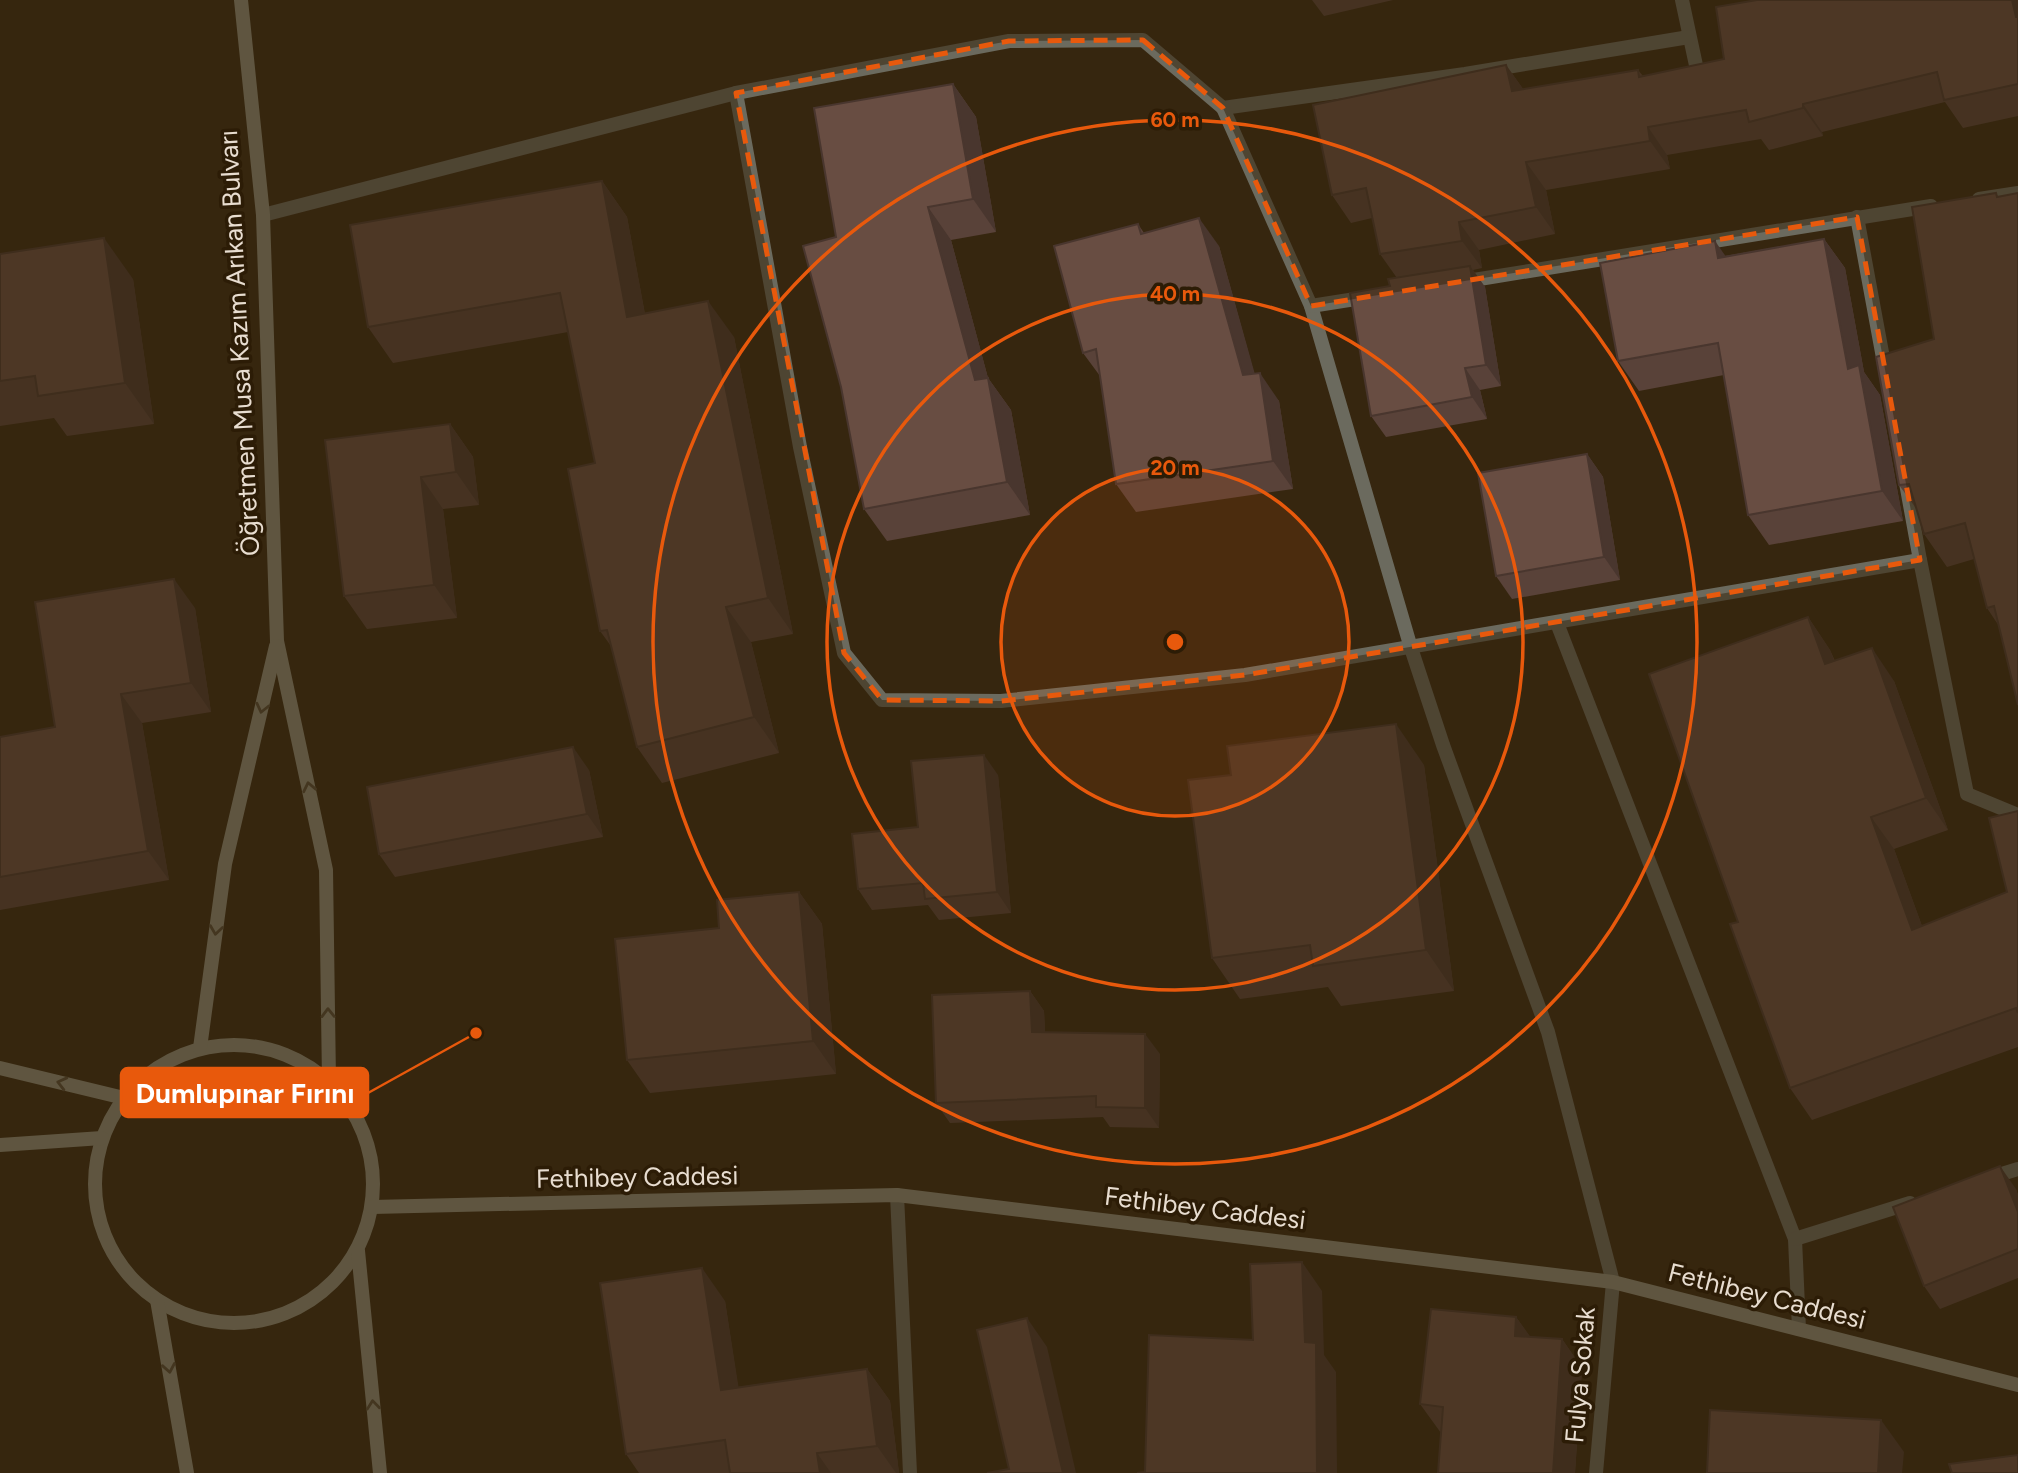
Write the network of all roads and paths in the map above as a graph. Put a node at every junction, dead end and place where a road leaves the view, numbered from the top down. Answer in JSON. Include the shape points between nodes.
{"nodes":[{"id":1,"x":241,"y":0,"type":"edge"},
{"id":2,"x":1682,"y":0,"type":"edge"},
{"id":3,"x":1689,"y":37,"type":"junction"},
{"id":4,"x":1700,"y":85,"type":"edge"},
{"id":5,"x":736,"y":93,"type":"junction"},
{"id":6,"x":1223,"y":108,"type":"junction"},
{"id":7,"x":2018,"y":193,"type":"edge"},
{"id":8,"x":263,"y":215,"type":"junction"},
{"id":9,"x":1857,"y":216,"type":"junction"},
{"id":10,"x":1447,"y":284,"type":"edge"},
{"id":11,"x":1379,"y":295,"type":"edge"},
{"id":12,"x":1311,"y":306,"type":"junction"},
{"id":13,"x":1888,"y":382,"type":"edge"},
{"id":14,"x":1903,"y":464,"type":"edge"},
{"id":15,"x":1920,"y":561,"type":"junction"},
{"id":16,"x":1557,"y":623,"type":"junction"},
{"id":17,"x":277,"y":641,"type":"junction"},
{"id":18,"x":1411,"y":648,"type":"junction"},
{"id":19,"x":2018,"y":815,"type":"edge"},
{"id":20,"x":200,"y":1048,"type":"junction"},
{"id":21,"x":0,"y":1068,"type":"edge"},
{"id":22,"x":329,"y":1081,"type":"junction"},
{"id":23,"x":124,"y":1098,"type":"junction"},
{"id":24,"x":102,"y":1138,"type":"junction"},
{"id":25,"x":0,"y":1144,"type":"edge"},
{"id":26,"x":2018,"y":1169,"type":"edge"},
{"id":27,"x":1979,"y":1181,"type":"edge"},
{"id":28,"x":897,"y":1195,"type":"junction"},
{"id":29,"x":1926,"y":1198,"type":"edge"},
{"id":30,"x":372,"y":1207,"type":"junction"},
{"id":31,"x":1795,"y":1238,"type":"junction"},
{"id":32,"x":358,"y":1251,"type":"junction"},
{"id":33,"x":1614,"y":1282,"type":"junction"},
{"id":34,"x":157,"y":1300,"type":"junction"},
{"id":35,"x":1799,"y":1329,"type":"junction"},
{"id":36,"x":2018,"y":1385,"type":"edge"},
{"id":37,"x":187,"y":1473,"type":"edge"},
{"id":38,"x":380,"y":1473,"type":"edge"},
{"id":39,"x":910,"y":1473,"type":"edge"},
{"id":40,"x":1596,"y":1473,"type":"edge"}],
"edges":[{"from":1,"to":8,"type":"street","name":"Öğretmen Musa Kazım Arıkan Bulvarı"},
{"from":2,"to":3,"type":"street"},
{"from":3,"to":4,"type":"street"},
{"from":3,"to":6,"type":"street"},
{"from":5,"to":6,"type":"street","via":[[1009,41],[1143,40]]},
{"from":5,"to":8,"type":"street"},
{"from":5,"to":18,"type":"street","via":[[800,447],[844,653],[882,700],[1002,701],[1245,675]]},
{"from":6,"to":12,"type":"street"},
{"from":7,"to":9,"type":"street"},
{"from":8,"to":17,"type":"street","name":"Öğretmen Musa Kazım Arıkan Bulvarı"},
{"from":9,"to":10,"type":"street"},
{"from":9,"to":13,"type":"street"},
{"from":11,"to":12,"type":"street"},
{"from":12,"to":18,"type":"street"},
{"from":14,"to":15,"type":"street"},
{"from":15,"to":16,"type":"street"},
{"from":15,"to":19,"type":"street","via":[[1968,794]]},
{"from":16,"to":18,"type":"street"},
{"from":16,"to":31,"type":"street"},
{"from":17,"to":20,"type":"street","name":"Öğretmen Musa Kazım Arıkan Bulvarı","one_way":true,"via":[[225,863]]},
{"from":22,"to":17,"type":"street","name":"Öğretmen Musa Kazım Arıkan Bulvarı","one_way":true,"via":[[327,870]]},
{"from":18,"to":33,"type":"street","via":[[1548,1031]]},
{"from":20,"to":22,"type":"street","via":[[246,1045],[291,1057]]},
{"from":20,"to":23,"type":"street","via":[[158,1067]]},
{"from":23,"to":21,"type":"street","one_way":true},
{"from":22,"to":30,"type":"street","via":[[358,1118],[373,1161]]},
{"from":23,"to":24,"type":"street"},
{"from":24,"to":25,"type":"street"},
{"from":24,"to":34,"type":"street","via":[[94,1184],[102,1229],[123,1269]]},
{"from":26,"to":27,"type":"street"},
{"from":28,"to":30,"type":"street","name":"Fethibey Caddesi"},
{"from":28,"to":33,"type":"street","name":"Fethibey Caddesi"},
{"from":28,"to":39,"type":"street"},
{"from":29,"to":31,"type":"street"},
{"from":30,"to":32,"type":"street"},
{"from":31,"to":35,"type":"street"},
{"from":32,"to":34,"type":"street","via":[[329,1287],[290,1312],[245,1323],[199,1319]]},
{"from":38,"to":32,"type":"street","one_way":true},
{"from":33,"to":35,"type":"street","name":"Fethibey Caddesi"},
{"from":33,"to":40,"type":"street","name":"Fulya Sokak"},
{"from":34,"to":37,"type":"street","one_way":true},
{"from":35,"to":36,"type":"street","name":"Fethibey Caddesi"}]}
